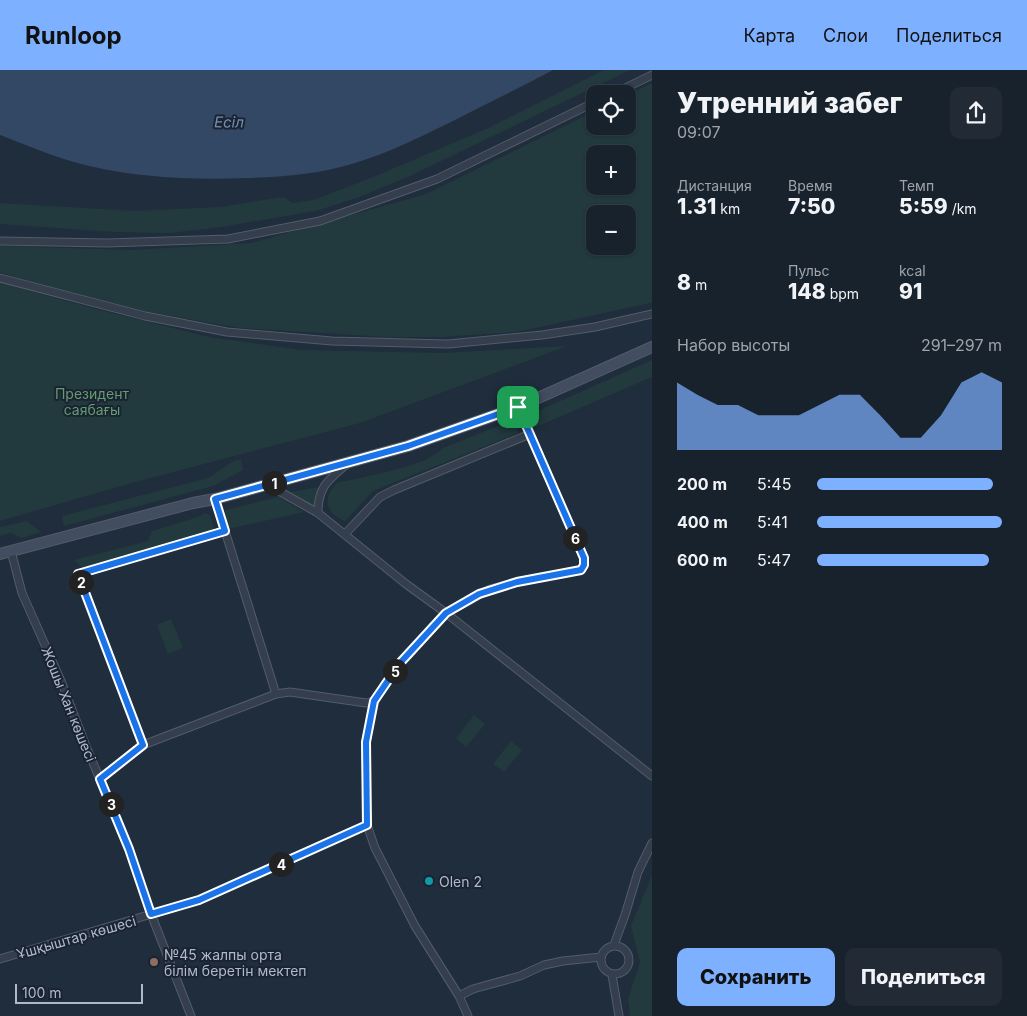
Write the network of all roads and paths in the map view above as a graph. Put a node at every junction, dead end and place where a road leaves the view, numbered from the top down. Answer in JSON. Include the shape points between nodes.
{"nodes":[{"id":1,"x":652,"y":75,"type":"edge"},
{"id":2,"x":631,"y":85,"type":"edge"},
{"id":3,"x":586,"y":106,"type":"edge"},
{"id":4,"x":0,"y":241,"type":"edge"},
{"id":5,"x":0,"y":278,"type":"edge"},
{"id":6,"x":652,"y":314,"type":"edge"},
{"id":7,"x":652,"y":347,"type":"edge"},
{"id":8,"x":518,"y":407,"type":"junction"},
{"id":9,"x":530,"y":434,"type":"junction"},
{"id":10,"x":349,"y":463,"type":"junction"},
{"id":11,"x":268,"y":485,"type":"junction"},
{"id":12,"x":215,"y":499,"type":"junction"},
{"id":13,"x":318,"y":513,"type":"junction"},
{"id":14,"x":225,"y":531,"type":"junction"},
{"id":15,"x":345,"y":534,"type":"junction"},
{"id":16,"x":10,"y":551,"type":"junction"},
{"id":17,"x":0,"y":554,"type":"edge"},
{"id":18,"x":446,"y":613,"type":"junction"},
{"id":19,"x":276,"y":694,"type":"junction"},
{"id":20,"x":374,"y":701,"type":"junction"},
{"id":21,"x":143,"y":745,"type":"junction"},
{"id":22,"x":652,"y":776,"type":"edge"},
{"id":23,"x":100,"y":779,"type":"junction"},
{"id":24,"x":367,"y":825,"type":"junction"},
{"id":25,"x":652,"y":843,"type":"edge"},
{"id":26,"x":151,"y":914,"type":"junction"},
{"id":27,"x":614,"y":945,"type":"junction"},
{"id":28,"x":601,"y":958,"type":"junction"},
{"id":29,"x":0,"y":959,"type":"edge"},
{"id":30,"x":612,"y":975,"type":"junction"},
{"id":31,"x":459,"y":996,"type":"junction"},
{"id":32,"x":191,"y":1016,"type":"edge"},
{"id":33,"x":468,"y":1016,"type":"edge"},
{"id":34,"x":619,"y":1016,"type":"edge"}],
"edges":[{"from":1,"to":2,"type":"street"},
{"from":3,"to":4,"type":"street","via":[[437,179],[320,221],[228,239],[107,243]]},
{"from":5,"to":6,"type":"street","via":[[144,316],[227,332],[332,342],[448,344],[542,335]]},
{"from":7,"to":8,"type":"main road"},
{"from":8,"to":9,"type":"street"},
{"from":8,"to":10,"type":"main road"},
{"from":9,"to":15,"type":"street","via":[[380,497]]},
{"from":9,"to":18,"type":"street","via":[[584,558],[584,565],[581,570],[490,589]]},
{"from":10,"to":11,"type":"main road"},
{"from":10,"to":13,"type":"street","via":[[324,484]]},
{"from":11,"to":12,"type":"main road"},
{"from":11,"to":13,"type":"street"},
{"from":12,"to":14,"type":"street"},
{"from":12,"to":16,"type":"main road","via":[[195,508]]},
{"from":13,"to":15,"type":"street"},
{"from":14,"to":19,"type":"street"},
{"from":14,"to":21,"type":"street","via":[[78,574]]},
{"from":15,"to":18,"type":"street"},
{"from":16,"to":17,"type":"main road"},
{"from":16,"to":23,"type":"street","name":"Жошы Хан көшесі","via":[[22,593]]},
{"from":18,"to":20,"type":"street","via":[[400,663]]},
{"from":18,"to":22,"type":"street"},
{"from":19,"to":20,"type":"street","via":[[290,692],[366,703]]},
{"from":19,"to":21,"type":"street"},
{"from":20,"to":24,"type":"street","via":[[366,742]]},
{"from":21,"to":23,"type":"street"},
{"from":23,"to":26,"type":"street","name":"Жошы Хан көшесі"},
{"from":24,"to":26,"type":"street","name":"Ұшқыштар көшесі","via":[[199,900]]},
{"from":24,"to":31,"type":"street","via":[[375,848],[416,926]]},
{"from":25,"to":27,"type":"street","via":[[638,872]]},
{"from":26,"to":29,"type":"street","name":"Ұшқыштар көшесі"},
{"from":26,"to":32,"type":"street","name":"Жошы Хан көшесі"},
{"from":27,"to":28,"type":"street","via":[[605,949]]},
{"from":27,"to":30,"type":"street","via":[[626,950],[630,961],[624,972]]},
{"from":28,"to":30,"type":"street","via":[[601,965]]},
{"from":28,"to":31,"type":"street","via":[[544,965]]},
{"from":30,"to":34,"type":"street"},
{"from":31,"to":33,"type":"street"}]}
